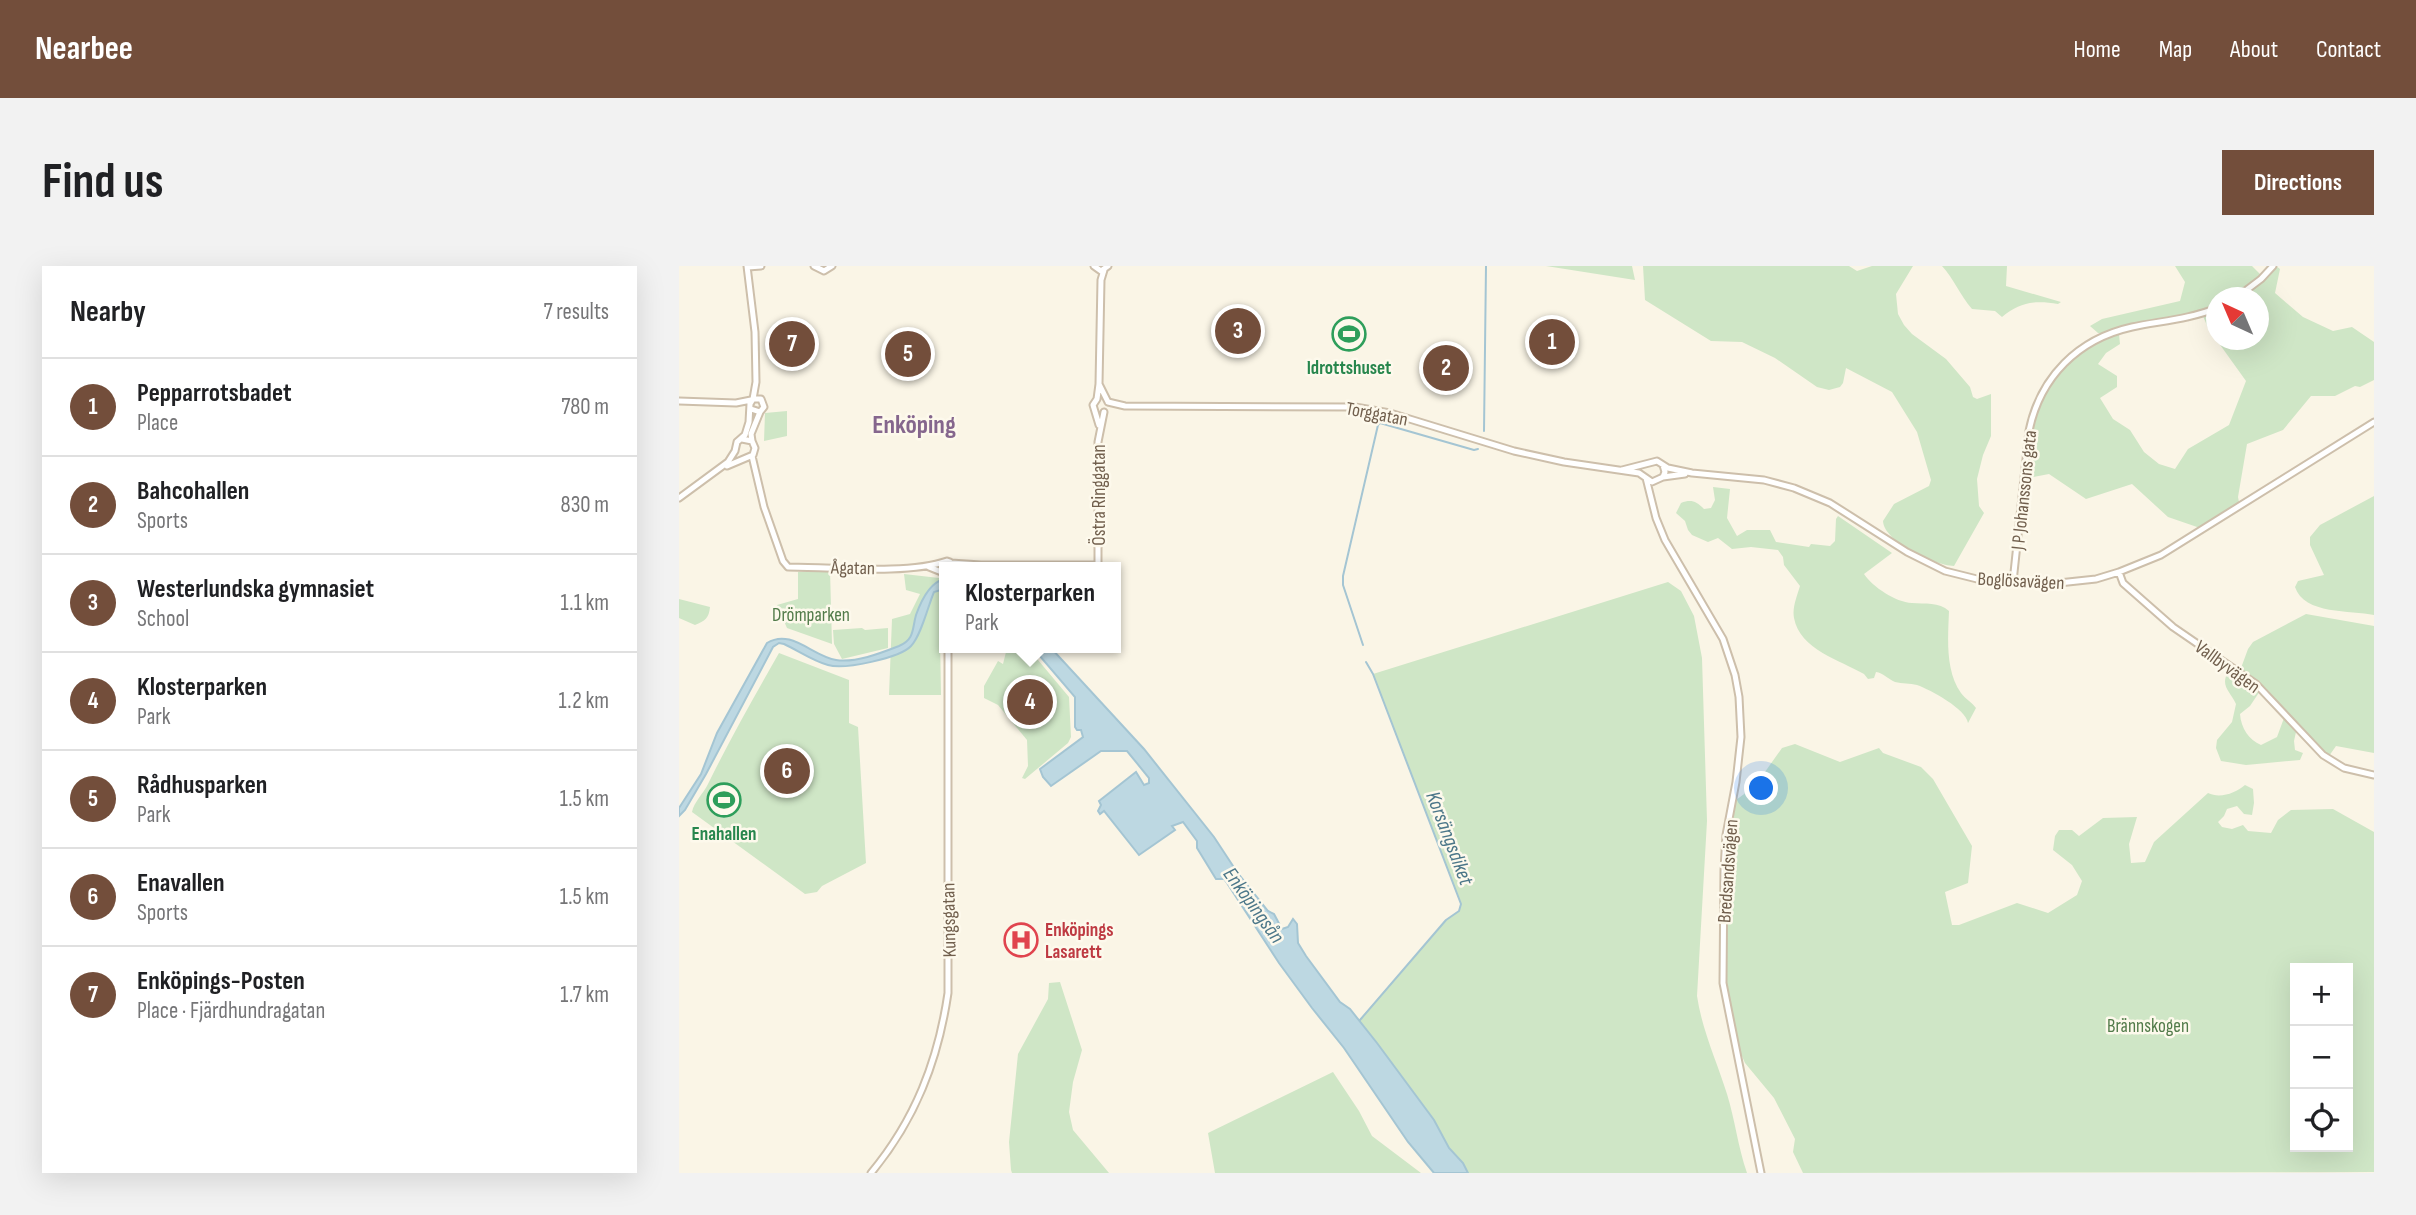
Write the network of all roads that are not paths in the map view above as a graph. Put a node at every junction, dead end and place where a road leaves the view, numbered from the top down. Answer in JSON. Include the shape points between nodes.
{"nodes":[{"id":1,"x":748,"y":266,"type":"edge"},
{"id":2,"x":761,"y":266,"type":"edge"},
{"id":3,"x":814,"y":266,"type":"edge"},
{"id":4,"x":832,"y":266,"type":"edge"},
{"id":5,"x":2273,"y":266,"type":"edge"},
{"id":6,"x":1095,"y":268,"type":"edge"},
{"id":7,"x":1106,"y":268,"type":"edge"},
{"id":8,"x":1101,"y":280,"type":"junction"},
{"id":9,"x":2250,"y":287,"type":"edge"},
{"id":10,"x":2206,"y":312,"type":"edge"},
{"id":11,"x":756,"y":382,"type":"junction"},
{"id":12,"x":1100,"y":384,"type":"junction"},
{"id":13,"x":752,"y":399,"type":"junction"},
{"id":14,"x":761,"y":399,"type":"junction"},
{"id":15,"x":1097,"y":399,"type":"junction"},
{"id":16,"x":1106,"y":400,"type":"junction"},
{"id":17,"x":679,"y":401,"type":"edge"},
{"id":18,"x":736,"y":403,"type":"junction"},
{"id":19,"x":1125,"y":406,"type":"junction"},
{"id":20,"x":750,"y":409,"type":"junction"},
{"id":21,"x":1096,"y":411,"type":"junction"},
{"id":22,"x":1105,"y":411,"type":"junction"},
{"id":23,"x":760,"y":412,"type":"junction"},
{"id":24,"x":2374,"y":422,"type":"edge"},
{"id":25,"x":1099,"y":425,"type":"junction"},
{"id":26,"x":742,"y":439,"type":"junction"},
{"id":27,"x":752,"y":442,"type":"junction"},
{"id":28,"x":735,"y":451,"type":"junction"},
{"id":29,"x":746,"y":458,"type":"junction"},
{"id":30,"x":1646,"y":465,"type":"junction"},
{"id":31,"x":1663,"y":465,"type":"junction"},
{"id":32,"x":721,"y":469,"type":"junction"},
{"id":33,"x":1622,"y":470,"type":"junction"},
{"id":34,"x":1692,"y":473,"type":"junction"},
{"id":35,"x":1645,"y":477,"type":"junction"},
{"id":36,"x":1661,"y":478,"type":"junction"},
{"id":37,"x":679,"y":498,"type":"edge"},
{"id":38,"x":1653,"y":501,"type":"junction"},
{"id":39,"x":1098,"y":562,"type":"edge"},
{"id":40,"x":939,"y":563,"type":"edge"},
{"id":41,"x":926,"y":566,"type":"junction"},
{"id":42,"x":939,"y":571,"type":"edge"},
{"id":43,"x":2119,"y":572,"type":"junction"},
{"id":44,"x":2013,"y":582,"type":"junction"},
{"id":45,"x":948,"y":653,"type":"edge"},
{"id":46,"x":2374,"y":775,"type":"edge"},
{"id":47,"x":871,"y":1173,"type":"edge"},
{"id":48,"x":1761,"y":1173,"type":"edge"}],
"edges":[{"from":1,"to":2,"type":"street"},
{"from":1,"to":11,"type":"street"},
{"from":3,"to":4,"type":"street","via":[[824,271]]},
{"from":5,"to":9,"type":"street"},
{"from":6,"to":7,"type":"street"},
{"from":6,"to":8,"type":"street"},
{"from":7,"to":8,"type":"street"},
{"from":8,"to":12,"type":"street"},
{"from":10,"to":44,"type":"street","name":"J P Johanssons gata","via":[[2104,335],[2072,355],[2053,374],[2031,420]]},
{"from":11,"to":13,"type":"street"},
{"from":11,"to":14,"type":"street"},
{"from":12,"to":15,"type":"street"},
{"from":12,"to":16,"type":"street"},
{"from":13,"to":14,"type":"street"},
{"from":13,"to":18,"type":"street"},
{"from":13,"to":20,"type":"street"},
{"from":14,"to":23,"type":"street","via":[[764,407]]},
{"from":15,"to":16,"type":"street","name":"Torggatan"},
{"from":15,"to":21,"type":"street","name":"Östra Ringgatan"},
{"from":16,"to":19,"type":"street","name":"Torggatan"},
{"from":16,"to":22,"type":"street","name":"Östra Ringgatan"},
{"from":17,"to":18,"type":"street"},
{"from":18,"to":20,"type":"street"},
{"from":19,"to":22,"type":"street","name":"Torggatan"},
{"from":19,"to":33,"type":"street","name":"Torggatan","via":[[1372,409],[1514,451]]},
{"from":20,"to":23,"type":"street"},
{"from":20,"to":26,"type":"street"},
{"from":21,"to":22,"type":"street","name":"Torggatan"},
{"from":21,"to":25,"type":"street","name":"Östra Ringgatan"},
{"from":22,"to":25,"type":"street","name":"Östra Ringgatan"},
{"from":23,"to":27,"type":"street"},
{"from":24,"to":43,"type":"street","name":"Boglösavägen","via":[[2161,555]]},
{"from":25,"to":39,"type":"street","name":"Östra Ringgatan"},
{"from":26,"to":27,"type":"street"},
{"from":26,"to":28,"type":"street"},
{"from":27,"to":29,"type":"street","via":[[755,448]]},
{"from":28,"to":29,"type":"street"},
{"from":28,"to":32,"type":"street"},
{"from":29,"to":32,"type":"street"},
{"from":29,"to":41,"type":"street","name":"Ågatan","via":[[755,467],[764,507],[788,567]]},
{"from":30,"to":31,"type":"street","name":"Torggatan","via":[[1653,460]]},
{"from":30,"to":33,"type":"street","name":"Torggatan"},
{"from":30,"to":35,"type":"street"},
{"from":31,"to":34,"type":"street","name":"Boglösavägen"},
{"from":31,"to":36,"type":"street"},
{"from":32,"to":37,"type":"street"},
{"from":33,"to":35,"type":"street","name":"Torggatan"},
{"from":34,"to":36,"type":"street","name":"Boglösavägen"},
{"from":34,"to":44,"type":"street","name":"Boglösavägen","via":[[1737,476],[1794,488],[1830,503],[1931,566],[1973,579]]},
{"from":35,"to":36,"type":"street","name":"Torggatan","via":[[1652,482]]},
{"from":35,"to":38,"type":"street","name":"Bredsandsvägen"},
{"from":36,"to":38,"type":"street"},
{"from":38,"to":48,"type":"street","name":"Bredsandsvägen","via":[[1665,540],[1723,639],[1739,697],[1741,737],[1724,870],[1723,983]]},
{"from":40,"to":41,"type":"street","name":"Ågatan"},
{"from":41,"to":42,"type":"street","name":"Ågatan"},
{"from":43,"to":44,"type":"street","name":"Boglösavägen","via":[[2074,583]]},
{"from":43,"to":46,"type":"street","name":"Vallbyvägen","via":[[2123,583],[2173,627],[2256,684],[2323,755],[2344,768]]},
{"from":45,"to":47,"type":"street","name":"Kungsgatan","via":[[949,993],[941,1037],[924,1087],[898,1138]]}]}
